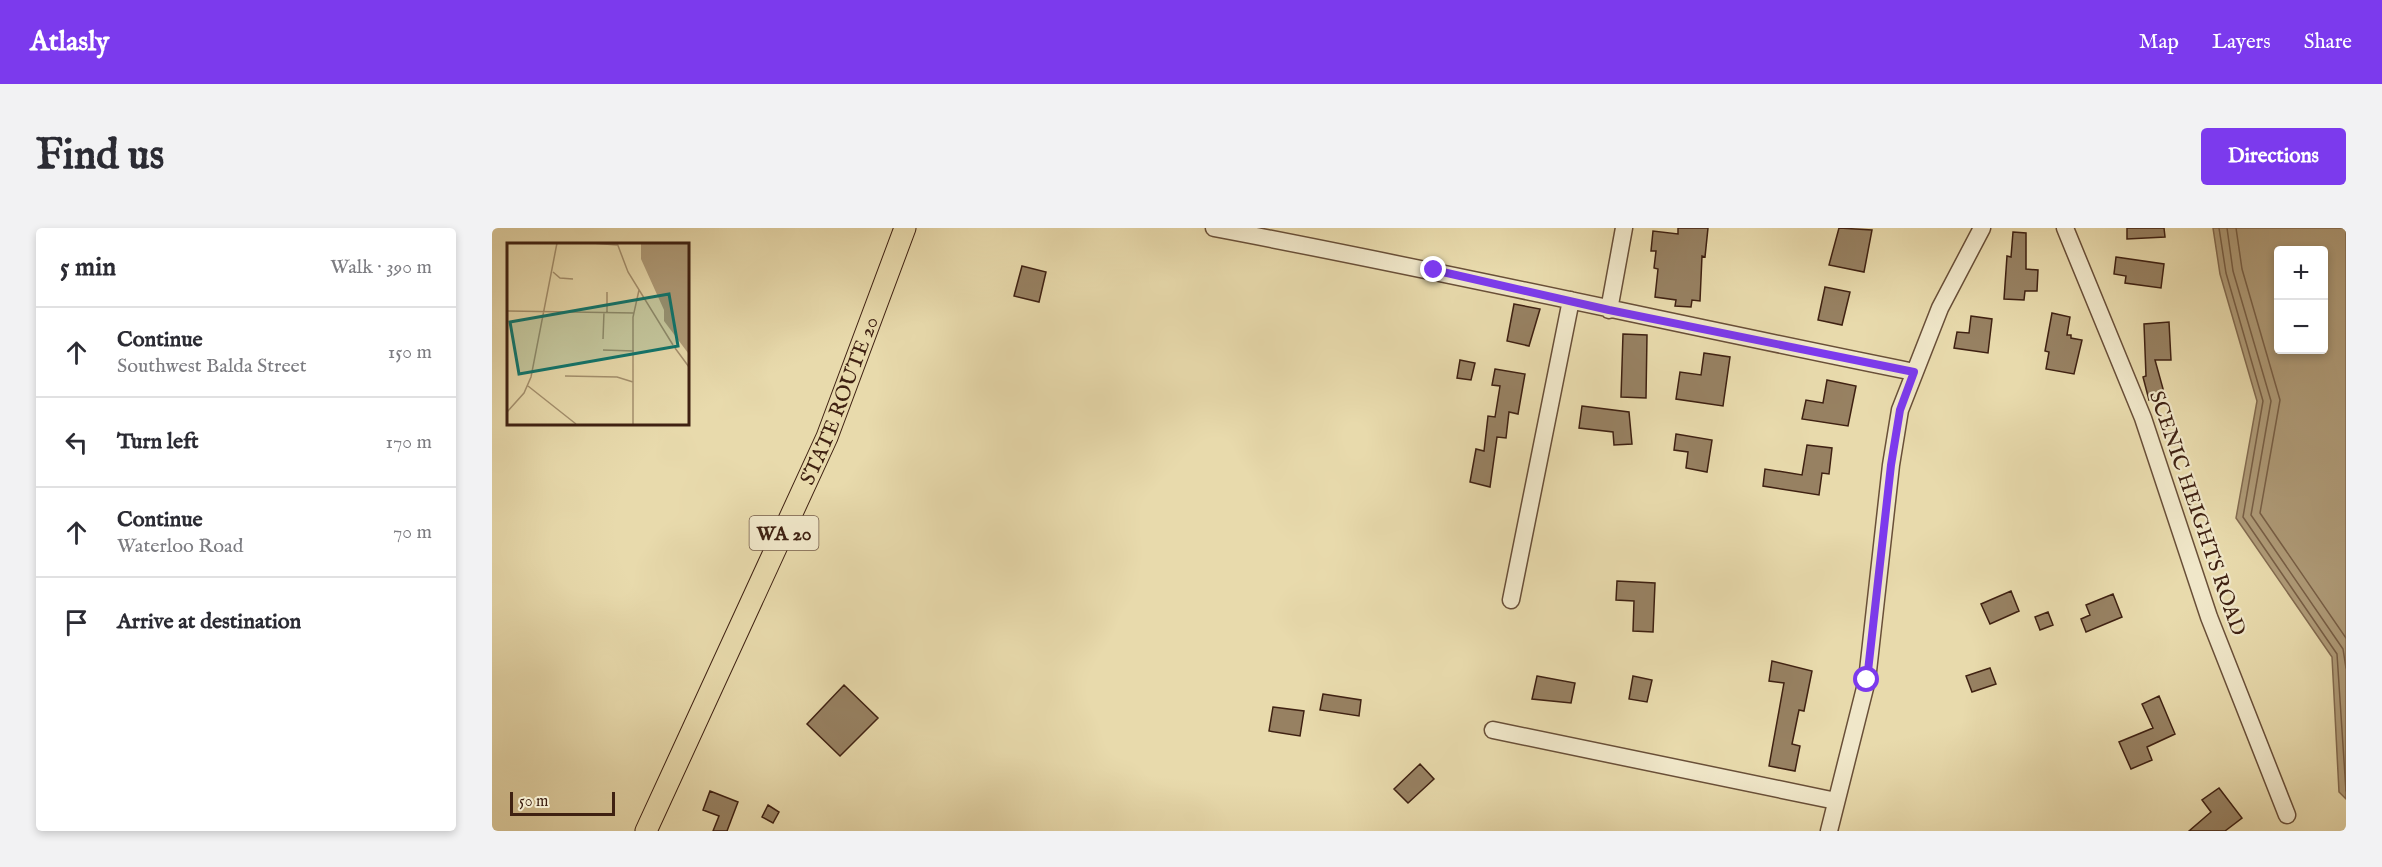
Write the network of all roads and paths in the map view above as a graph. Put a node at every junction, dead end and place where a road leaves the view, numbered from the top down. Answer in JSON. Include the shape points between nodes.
{"nodes":[{"id":1,"x":905,"y":228,"type":"edge"},
{"id":2,"x":1214,"y":228,"type":"edge"},
{"id":3,"x":1624,"y":228,"type":"edge"},
{"id":4,"x":1982,"y":228,"type":"edge"},
{"id":5,"x":2065,"y":228,"type":"edge"},
{"id":6,"x":1571,"y":300,"type":"junction"},
{"id":7,"x":1609,"y":310,"type":"junction"},
{"id":8,"x":1914,"y":372,"type":"junction"},
{"id":9,"x":1511,"y":600,"type":"dead end"},
{"id":10,"x":1493,"y":730,"type":"dead end"},
{"id":11,"x":1836,"y":801,"type":"junction"},
{"id":12,"x":2287,"y":815,"type":"dead end"},
{"id":13,"x":646,"y":831,"type":"edge"},
{"id":14,"x":1829,"y":831,"type":"edge"}],
"edges":[{"from":1,"to":13,"type":"main road","name":"STATE ROUTE 20","number":"WA 20","via":[[827,437]]},
{"from":2,"to":6,"type":"street"},
{"from":3,"to":7,"type":"street"},
{"from":4,"to":8,"type":"street","via":[[1940,308]]},
{"from":5,"to":12,"type":"street","name":"SCENIC HEIGHTS ROAD","via":[[2142,418],[2210,617]]},
{"from":6,"to":7,"type":"street"},
{"from":6,"to":9,"type":"street"},
{"from":7,"to":8,"type":"street"},
{"from":8,"to":11,"type":"street","via":[[1900,410],[1891,465],[1867,680]]},
{"from":10,"to":11,"type":"street"},
{"from":11,"to":14,"type":"street"}]}
